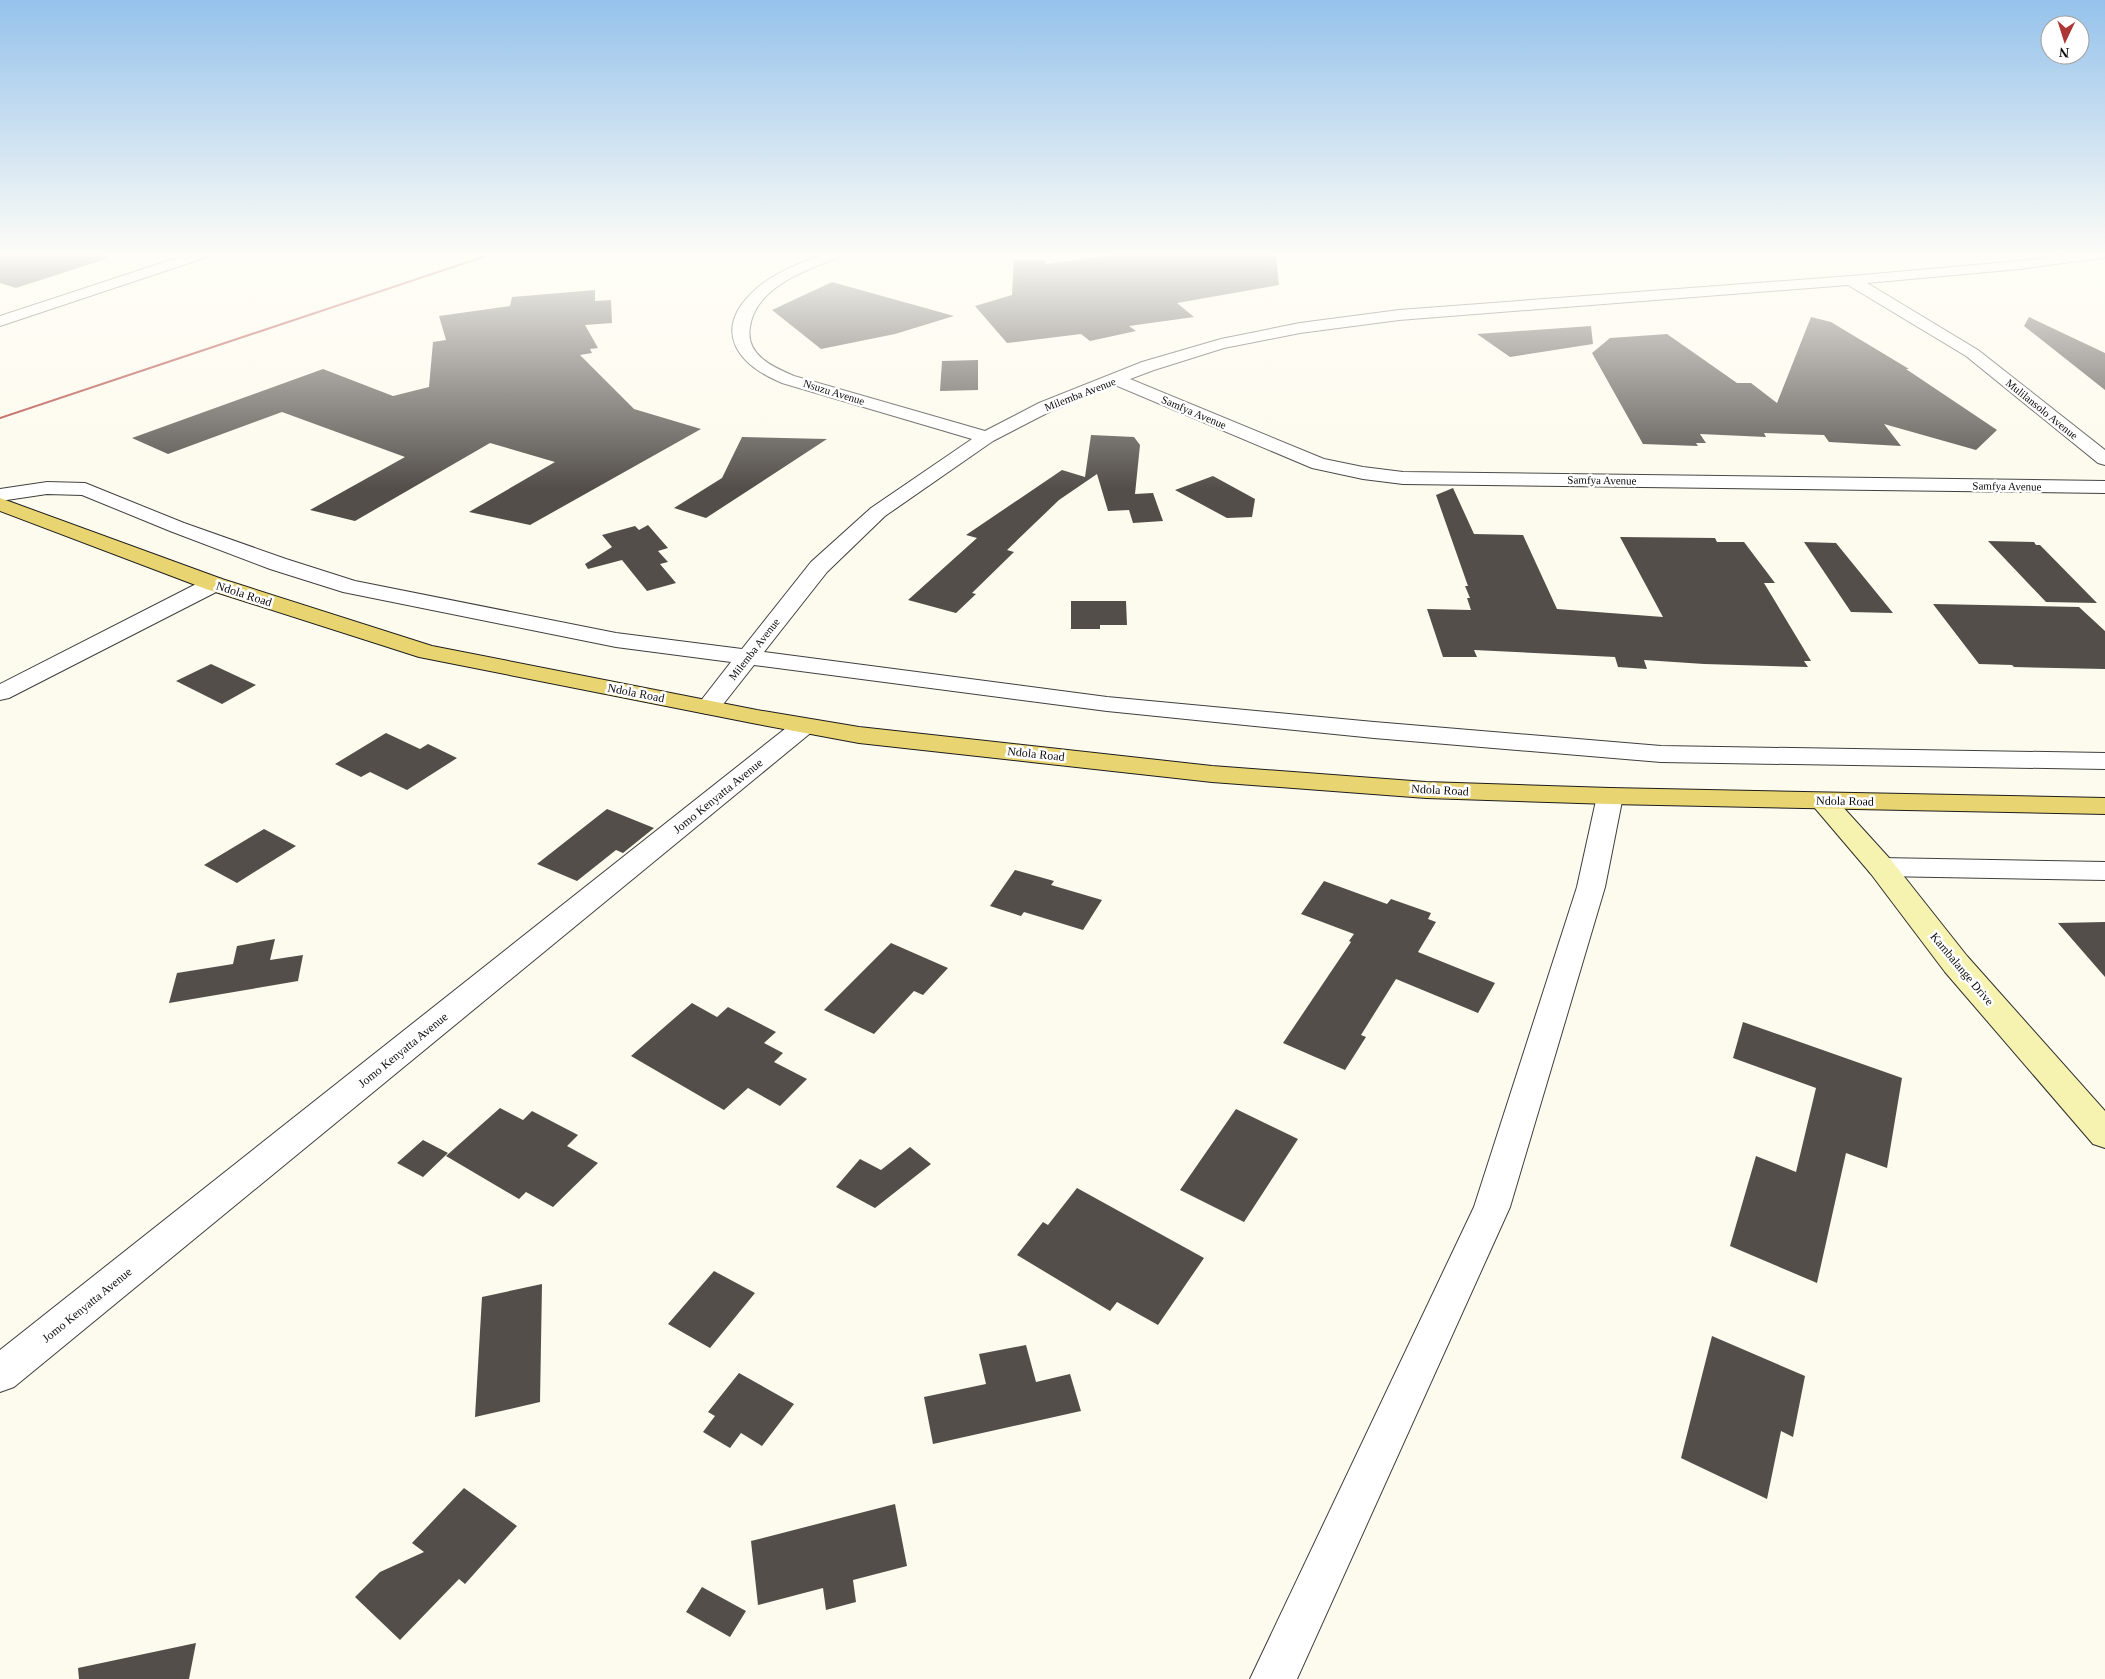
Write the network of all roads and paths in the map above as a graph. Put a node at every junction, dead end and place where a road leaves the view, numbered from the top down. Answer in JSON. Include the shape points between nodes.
{"nodes":[{"id":1,"x":741,"y":332,"type":"edge"},
{"id":2,"x":1283,"y":332,"type":"edge"},
{"id":3,"x":1939,"y":332,"type":"edge"},
{"id":4,"x":1117,"y":380,"type":"junction"},
{"id":5,"x":987,"y":437,"type":"junction"},
{"id":6,"x":2105,"y":459,"type":"edge"},
{"id":7,"x":2105,"y":487,"type":"edge"},
{"id":8,"x":0,"y":495,"type":"edge"},
{"id":9,"x":0,"y":504,"type":"edge"},
{"id":10,"x":214,"y":584,"type":"junction"},
{"id":11,"x":747,"y":658,"type":"junction"},
{"id":12,"x":0,"y":693,"type":"edge"},
{"id":13,"x":708,"y":707,"type":"junction"},
{"id":14,"x":804,"y":726,"type":"junction"},
{"id":15,"x":2105,"y":761,"type":"edge"},
{"id":16,"x":1610,"y":796,"type":"junction"},
{"id":17,"x":1823,"y":801,"type":"junction"},
{"id":18,"x":2105,"y":806,"type":"edge"},
{"id":19,"x":1881,"y":867,"type":"junction"},
{"id":20,"x":2105,"y":872,"type":"edge"},
{"id":21,"x":2105,"y":1134,"type":"edge"},
{"id":22,"x":0,"y":1374,"type":"edge"},
{"id":23,"x":1273,"y":1679,"type":"edge"}],
"edges":[{"from":1,"to":5,"type":"street","name":"Nsuzu Avenue","via":[[745,350],[757,363],[782,376]]},
{"from":2,"to":4,"type":"street","name":"Milemba Avenue","via":[[1221,344],[1148,366]]},
{"from":3,"to":6,"type":"street","name":"Mulilansolo Avenue","via":[[1972,352]]},
{"from":4,"to":5,"type":"street","name":"Milemba Avenue","via":[[1045,407]]},
{"from":4,"to":7,"type":"street","name":"Samfya Avenue","via":[[1319,464],[1395,477]]},
{"from":5,"to":11,"type":"street","name":"Milemba Avenue","via":[[878,512],[819,567]]},
{"from":8,"to":11,"type":"street","via":[[48,488],[85,489],[177,527],[351,587],[616,640]]},
{"from":9,"to":10,"type":"main road","name":"Ndola Road"},
{"from":10,"to":12,"type":"street"},
{"from":10,"to":13,"type":"main road","name":"Ndola Road","via":[[427,652]]},
{"from":11,"to":13,"type":"street","name":"Milemba Avenue"},
{"from":11,"to":15,"type":"street","via":[[1107,704],[1651,753]]},
{"from":13,"to":14,"type":"main road","name":"Ndola Road"},
{"from":14,"to":16,"type":"main road","name":"Ndola Road","via":[[859,735],[1212,774],[1426,790]]},
{"from":14,"to":22,"type":"street","name":"Jomo Kenyatta Avenue"},
{"from":16,"to":17,"type":"main road","name":"Ndola Road"},
{"from":16,"to":23,"type":"street","via":[[1591,887],[1492,1207]]},
{"from":17,"to":18,"type":"main road","name":"Ndola Road"},
{"from":17,"to":19,"type":"street","name":"Kambalange Drive"},
{"from":19,"to":20,"type":"street"},
{"from":19,"to":21,"type":"street","name":"Kambalange Drive","via":[[1956,964]]}]}
